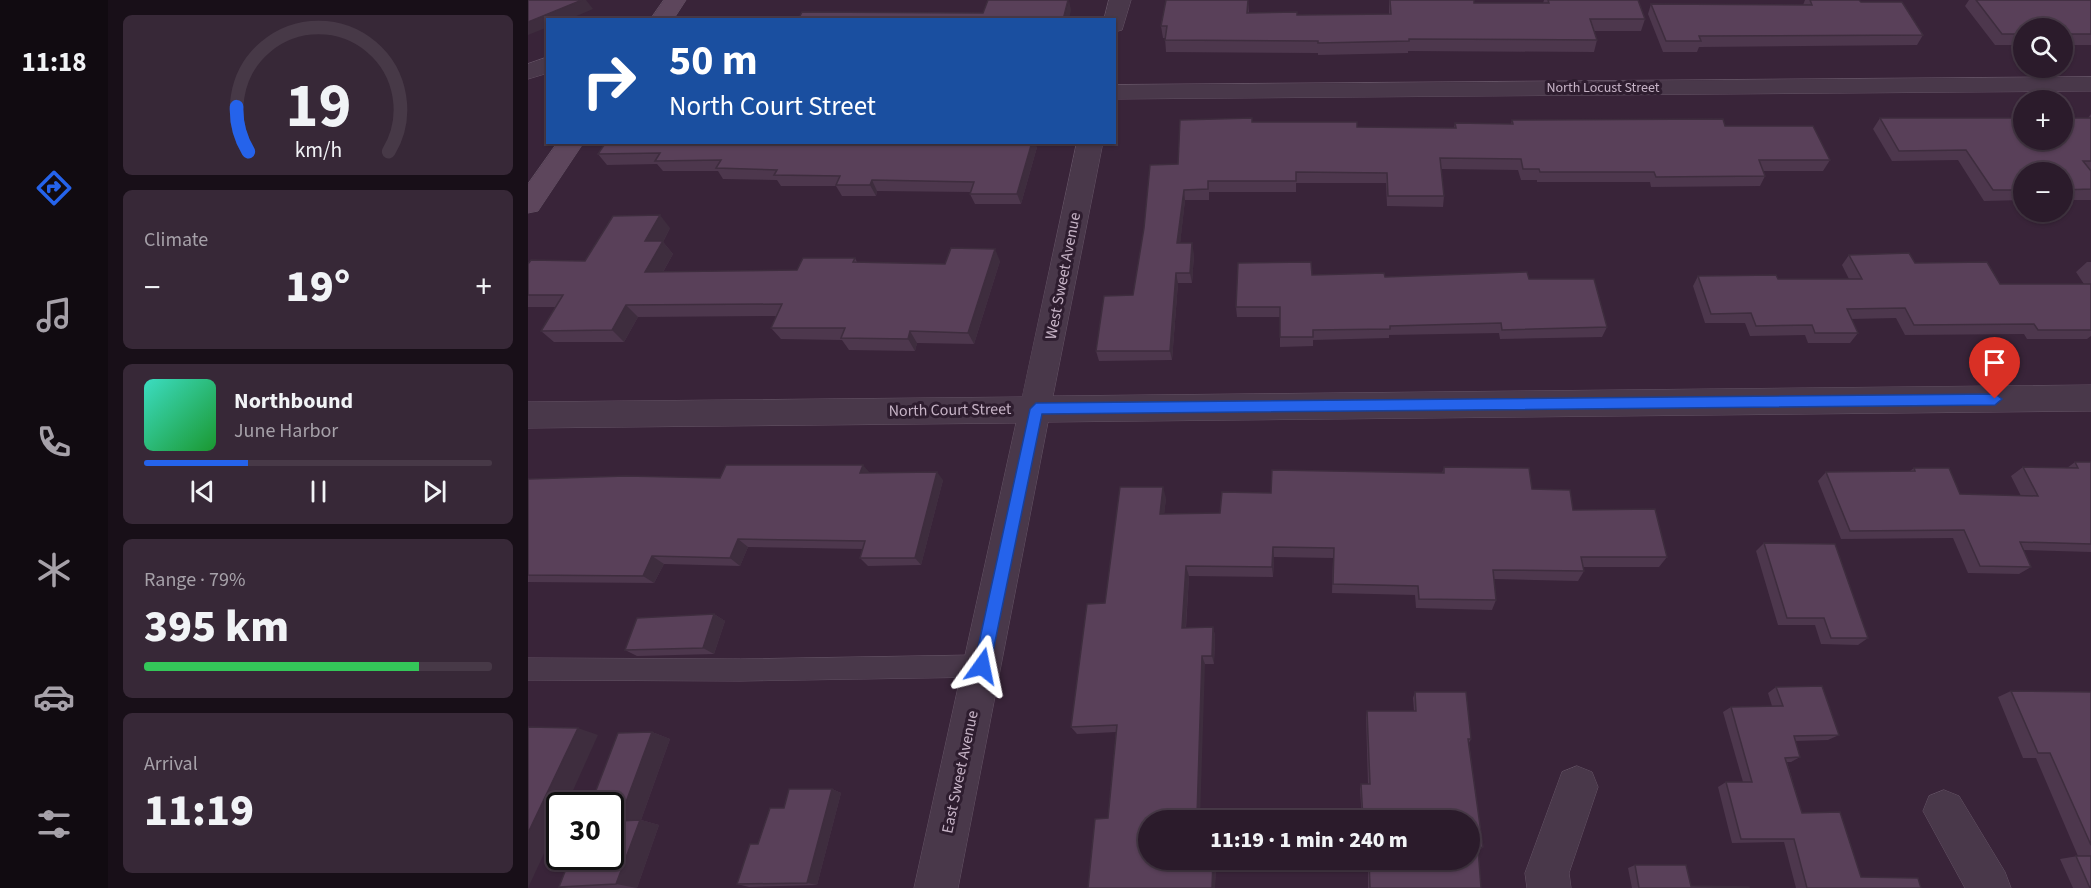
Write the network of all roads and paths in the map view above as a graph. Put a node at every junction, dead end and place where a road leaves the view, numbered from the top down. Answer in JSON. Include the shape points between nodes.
{"nodes":[{"id":1,"x":675,"y":0,"type":"edge"},
{"id":2,"x":1120,"y":0,"type":"edge"},
{"id":3,"x":662,"y":18,"type":"edge"},
{"id":4,"x":1116,"y":18,"type":"edge"},
{"id":5,"x":546,"y":65,"type":"edge"},
{"id":6,"x":528,"y":72,"type":"edge"},
{"id":7,"x":2091,"y":84,"type":"edge"},
{"id":8,"x":1116,"y":93,"type":"edge"},
{"id":9,"x":571,"y":144,"type":"edge"},
{"id":10,"x":1090,"y":144,"type":"edge"},
{"id":11,"x":528,"y":204,"type":"edge"},
{"id":12,"x":2091,"y":398,"type":"edge"},
{"id":13,"x":1036,"y":409,"type":"junction"},
{"id":14,"x":528,"y":416,"type":"edge"},
{"id":15,"x":982,"y":666,"type":"junction"},
{"id":16,"x":528,"y":669,"type":"edge"},
{"id":17,"x":1577,"y":787,"type":"dead end"},
{"id":18,"x":1944,"y":811,"type":"dead end"},
{"id":19,"x":936,"y":888,"type":"edge"},
{"id":20,"x":1549,"y":888,"type":"edge"},
{"id":21,"x":1989,"y":888,"type":"edge"}],
"edges":[{"from":1,"to":3,"type":"main road"},
{"from":2,"to":4,"type":"street"},
{"from":5,"to":6,"type":"street"},
{"from":7,"to":8,"type":"street","name":"North Locust Street"},
{"from":9,"to":11,"type":"main road"},
{"from":10,"to":13,"type":"street","name":"West Sweet Avenue"},
{"from":12,"to":13,"type":"street","name":"North Court Street"},
{"from":13,"to":14,"type":"street","name":"North Court Street"},
{"from":13,"to":15,"type":"street","name":"East Sweet Avenue"},
{"from":15,"to":16,"type":"lane"},
{"from":15,"to":19,"type":"street","name":"East Sweet Avenue"},
{"from":17,"to":20,"type":"street","via":[[1547,873]]},
{"from":18,"to":21,"type":"street"}]}
